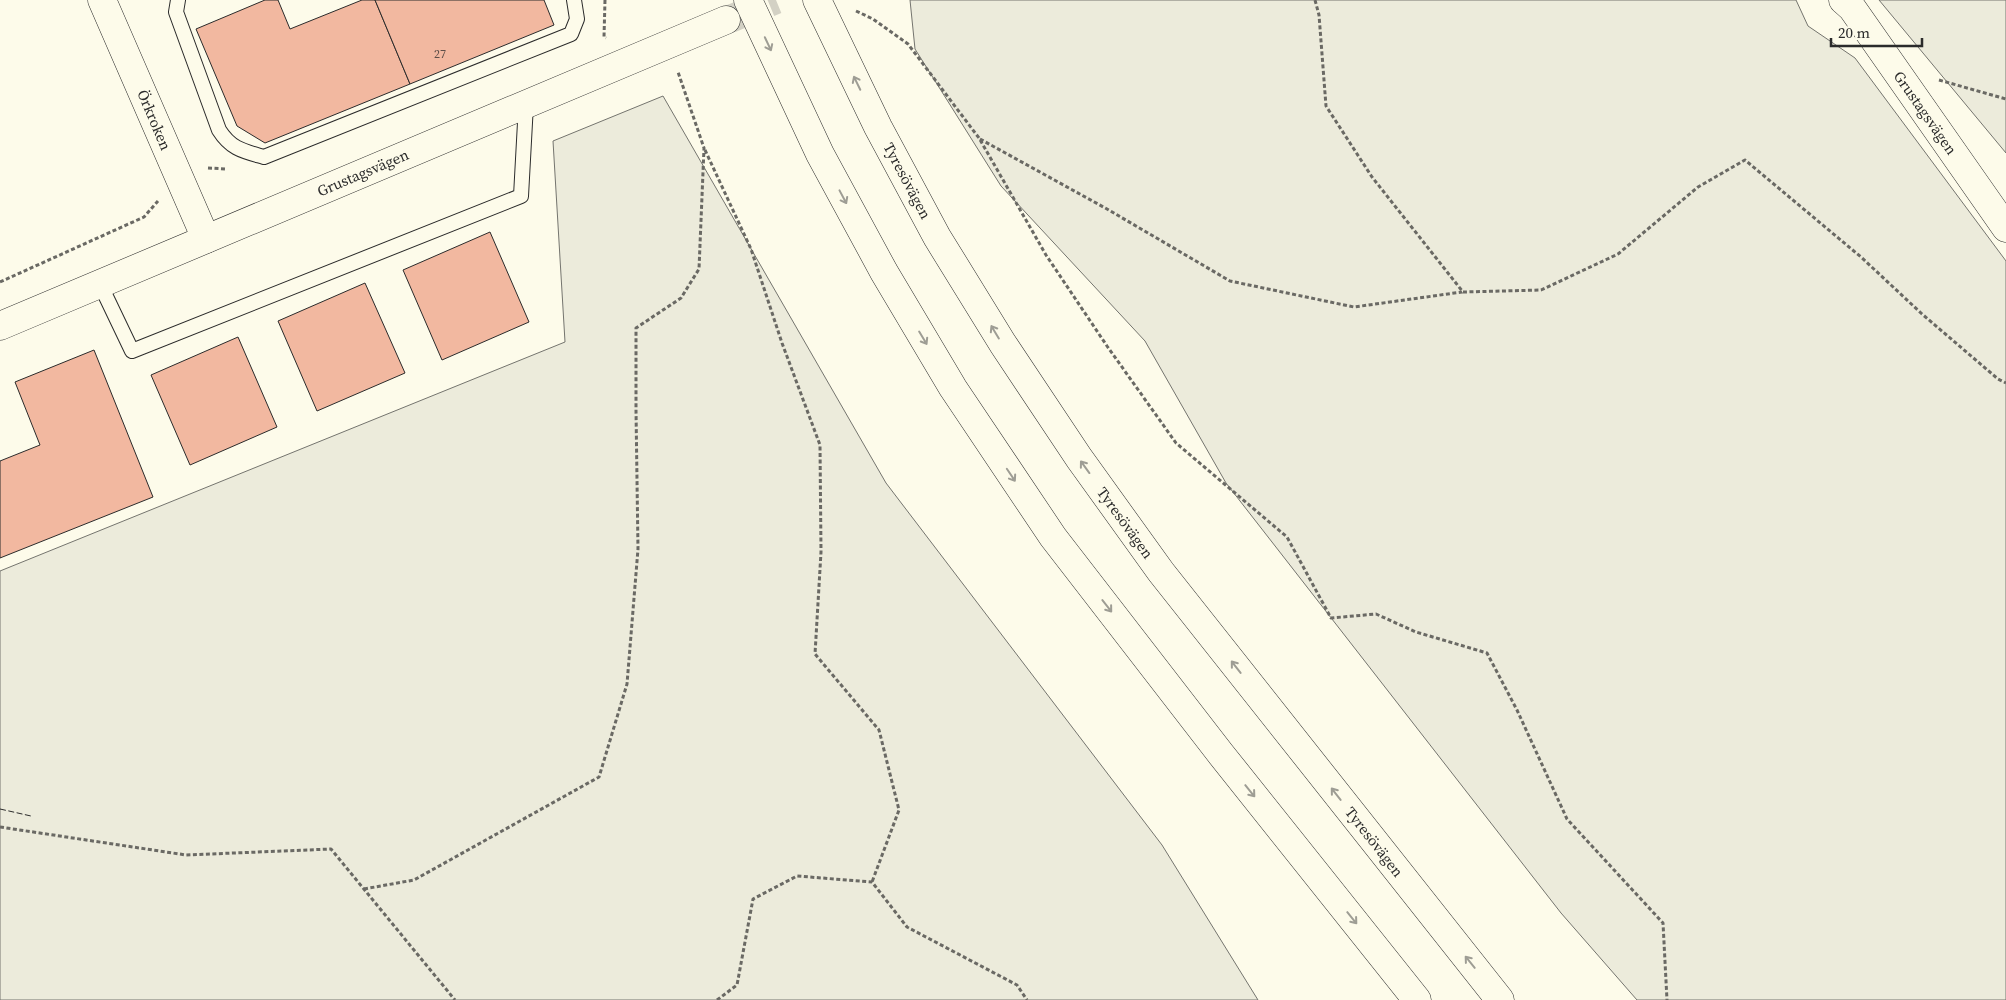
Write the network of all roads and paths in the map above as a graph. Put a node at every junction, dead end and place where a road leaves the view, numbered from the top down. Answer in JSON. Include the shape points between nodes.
{"nodes":[{"id":1,"x":102,"y":0,"type":"edge"},
{"id":2,"x":178,"y":0,"type":"edge"},
{"id":3,"x":574,"y":0,"type":"edge"},
{"id":4,"x":748,"y":0,"type":"edge"},
{"id":5,"x":817,"y":0,"type":"edge"},
{"id":6,"x":1315,"y":0,"type":"edge"},
{"id":7,"x":1843,"y":0,"type":"edge"},
{"id":8,"x":855,"y":11,"type":"dead end"},
{"id":9,"x":726,"y":20,"type":"tunnel mouth"},
{"id":10,"x":668,"y":44,"type":"junction"},
{"id":11,"x":1938,"y":79,"type":"dead end"},
{"id":12,"x":2006,"y":99,"type":"edge"},
{"id":13,"x":526,"y":104,"type":"junction"},
{"id":14,"x":979,"y":138,"type":"junction"},
{"id":15,"x":704,"y":148,"type":"junction"},
{"id":16,"x":2006,"y":228,"type":"edge"},
{"id":17,"x":206,"y":239,"type":"junction"},
{"id":18,"x":100,"y":284,"type":"junction"},
{"id":19,"x":1463,"y":292,"type":"junction"},
{"id":20,"x":0,"y":326,"type":"edge"},
{"id":21,"x":2006,"y":383,"type":"edge"},
{"id":22,"x":0,"y":827,"type":"edge"},
{"id":23,"x":872,"y":882,"type":"junction"},
{"id":24,"x":364,"y":889,"type":"junction"},
{"id":25,"x":1372,"y":943,"type":"junction"},
{"id":26,"x":456,"y":1000,"type":"edge"},
{"id":27,"x":717,"y":1000,"type":"edge"},
{"id":28,"x":1027,"y":1000,"type":"edge"},
{"id":29,"x":1400,"y":1000,"type":"edge"},
{"id":30,"x":1417,"y":1000,"type":"edge"},
{"id":31,"x":1500,"y":1000,"type":"edge"},
{"id":32,"x":1667,"y":1000,"type":"edge"}],
"edges":[{"from":1,"to":17,"type":"main road","name":"Örkroken"},
{"from":2,"to":3,"type":"lane","via":[[176,12],[219,130],[227,142],[264,157],[570,34],[577,20]]},
{"from":4,"to":25,"type":"main road","one_way":true,"via":[[820,154],[884,272],[953,388],[1053,537]]},
{"from":31,"to":5,"type":"main road","name":"Tyresövägen","one_way":true,"via":[[1160,572],[1078,458],[937,237],[878,127]]},
{"from":6,"to":19,"type":"path","via":[[1326,106],[1372,177]]},
{"from":7,"to":16,"type":"main road","name":"Grustagsvägen"},
{"from":8,"to":14,"type":"path","via":[[873,19],[908,44]]},
{"from":9,"to":10,"type":"main road","name":"Grustagsvägen"},
{"from":10,"to":13,"type":"main road","name":"Grustagsvägen"},
{"from":10,"to":15,"type":"path"},
{"from":11,"to":12,"type":"path"},
{"from":13,"to":17,"type":"main road","name":"Grustagsvägen"},
{"from":13,"to":18,"type":"lane","via":[[521,196],[132,351]]},
{"from":14,"to":19,"type":"path","via":[[1230,281],[1354,307]]},
{"from":14,"to":32,"type":"path","via":[[1046,255],[1176,443],[1287,537],[1331,618],[1376,614],[1416,632],[1487,653],[1567,818],[1663,923]]},
{"from":15,"to":23,"type":"path","via":[[751,249],[820,445],[821,552],[815,654],[880,730],[899,810]]},
{"from":15,"to":24,"type":"path","via":[[699,269],[681,298],[636,328],[638,549],[626,684],[599,777],[414,880]]},
{"from":17,"to":18,"type":"main road","name":"Grustagsvägen"},
{"from":18,"to":20,"type":"main road","name":"Grustagsvägen"},
{"from":19,"to":21,"type":"path","via":[[1541,290],[1618,254],[1698,187],[1745,160]]},
{"from":22,"to":24,"type":"path","via":[[186,855],[331,848]]},
{"from":23,"to":27,"type":"path","via":[[797,876],[753,899],[737,985]]},
{"from":23,"to":28,"type":"path","via":[[907,927],[1017,985]]},
{"from":24,"to":26,"type":"path"},
{"from":25,"to":29,"type":"main road"},
{"from":25,"to":30,"type":"main road"}]}
